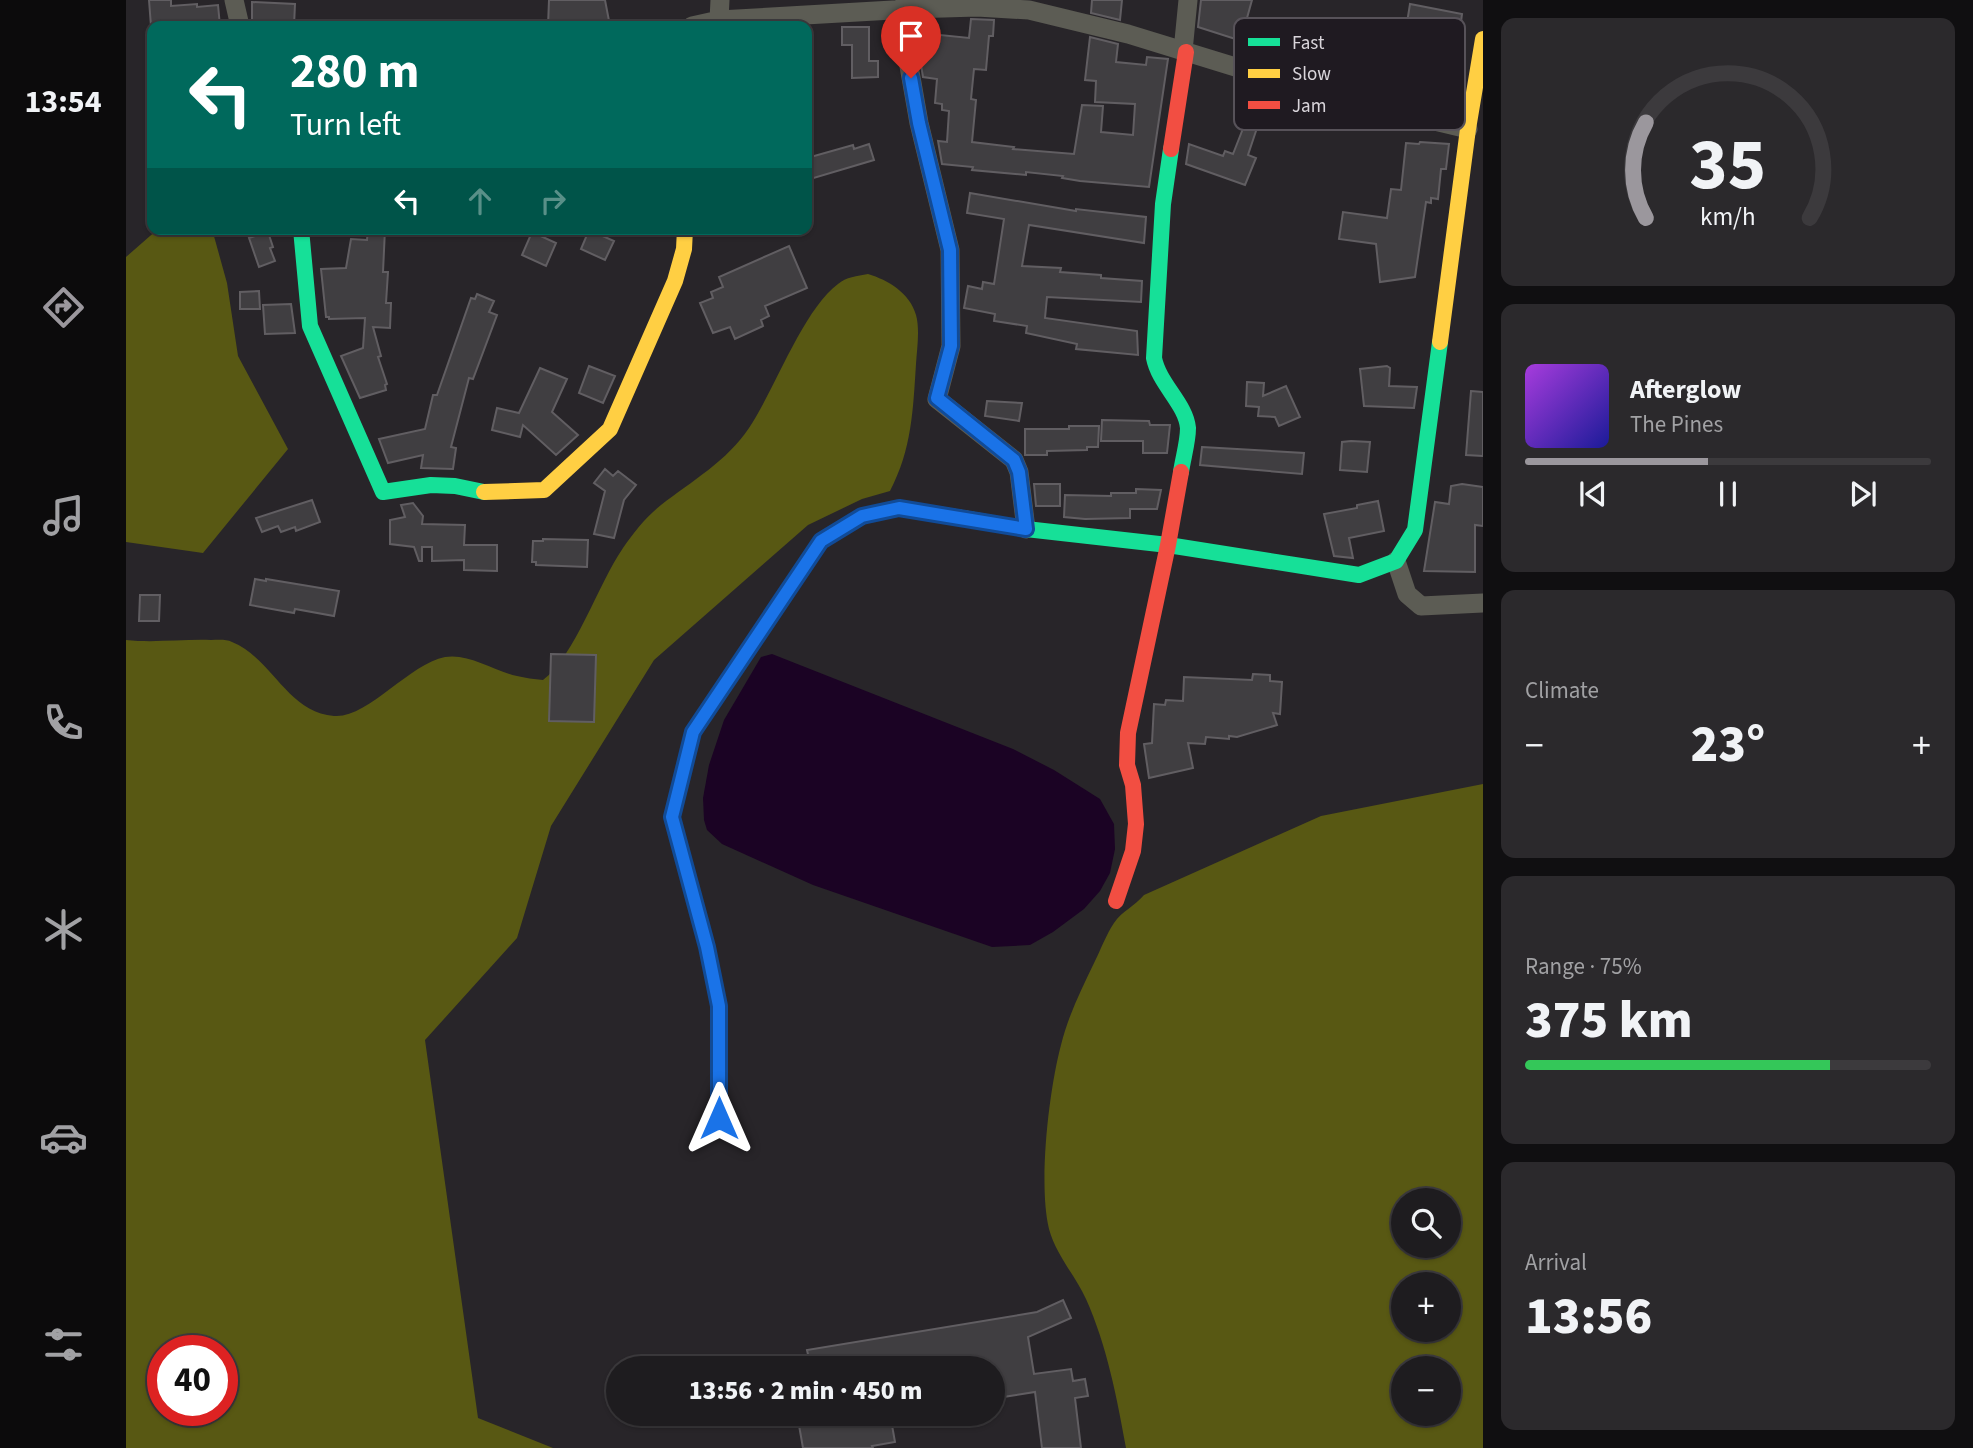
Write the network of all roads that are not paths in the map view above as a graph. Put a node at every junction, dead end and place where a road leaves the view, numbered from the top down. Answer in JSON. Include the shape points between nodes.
{"nodes":[{"id":1,"x":234,"y":0,"type":"edge"},
{"id":2,"x":720,"y":0,"type":"edge"},
{"id":3,"x":1188,"y":0,"type":"edge"},
{"id":4,"x":906,"y":6,"type":"edge"},
{"id":5,"x":719,"y":20,"type":"junction"},
{"id":6,"x":239,"y":21,"type":"edge"},
{"id":7,"x":714,"y":21,"type":"edge"},
{"id":8,"x":1483,"y":39,"type":"edge"},
{"id":9,"x":1184,"y":51,"type":"junction"},
{"id":10,"x":1234,"y":67,"type":"edge"},
{"id":11,"x":1465,"y":128,"type":"edge"},
{"id":12,"x":1468,"y":129,"type":"junction"},
{"id":13,"x":302,"y":235,"type":"edge"},
{"id":14,"x":685,"y":235,"type":"edge"},
{"id":15,"x":1026,"y":529,"type":"junction"},
{"id":16,"x":1168,"y":545,"type":"junction"},
{"id":17,"x":1396,"y":561,"type":"junction"},
{"id":18,"x":1483,"y":603,"type":"edge"},
{"id":19,"x":1116,"y":901,"type":"dead end"},
{"id":20,"x":719,"y":1118,"type":"dead end"}],
"edges":[{"from":1,"to":6,"type":"street"},
{"from":2,"to":5,"type":"street"},
{"from":3,"to":9,"type":"street"},
{"from":4,"to":5,"type":"street"},
{"from":4,"to":9,"type":"street","via":[[1029,10]]},
{"from":4,"to":15,"type":"street","via":[[919,123],[950,250],[951,346],[937,398],[1014,460]]},
{"from":5,"to":7,"type":"street"},
{"from":8,"to":12,"type":"street"},
{"from":9,"to":10,"type":"street"},
{"from":9,"to":16,"type":"street","via":[[1163,204],[1154,358],[1160,380],[1188,423]]},
{"from":11,"to":12,"type":"street"},
{"from":12,"to":17,"type":"street","via":[[1415,530]]},
{"from":13,"to":14,"type":"street","via":[[310,326],[383,492],[438,484],[479,492],[544,490],[610,429],[676,281]]},
{"from":15,"to":16,"type":"street"},
{"from":15,"to":20,"type":"street","via":[[899,508],[852,522],[821,541],[693,732],[672,817],[719,1006]]},
{"from":16,"to":17,"type":"street","via":[[1342,575],[1359,575]]},
{"from":16,"to":19,"type":"street","via":[[1128,733],[1127,765],[1136,824],[1133,852]]},
{"from":17,"to":18,"type":"street","via":[[1407,594],[1421,606]]}]}
